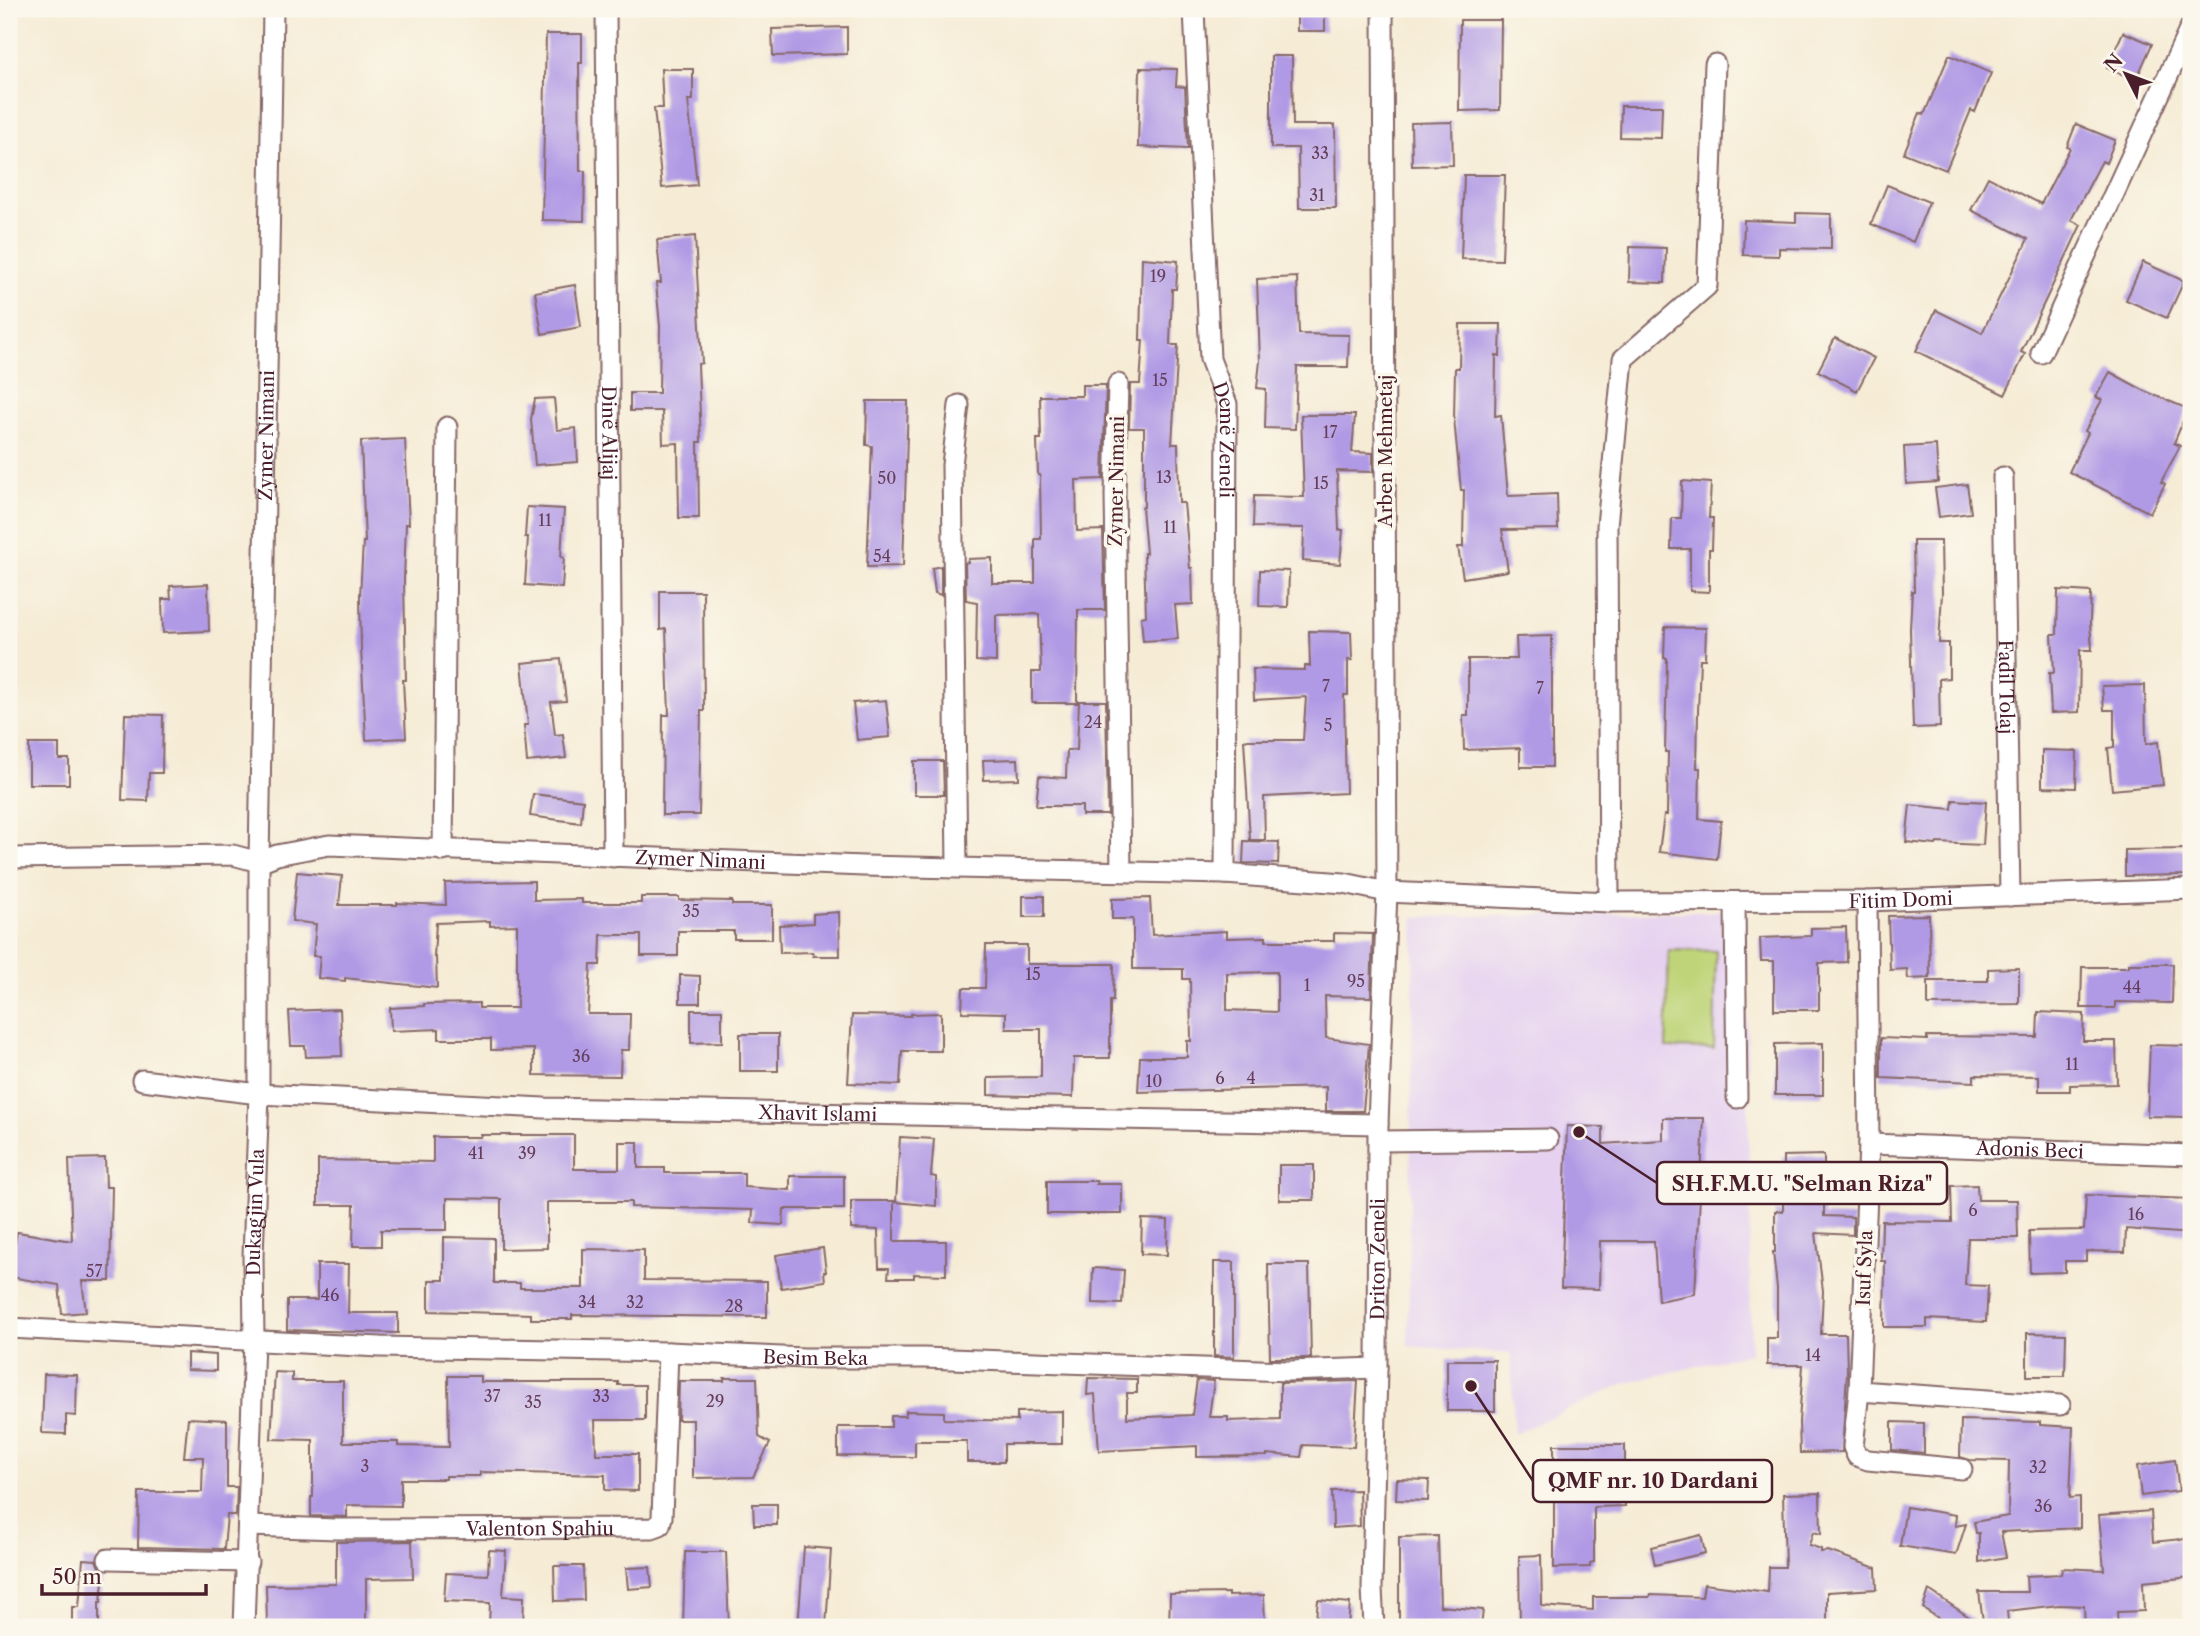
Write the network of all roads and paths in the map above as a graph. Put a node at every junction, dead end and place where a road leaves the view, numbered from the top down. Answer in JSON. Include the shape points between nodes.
{"nodes":[{"id":1,"x":273,"y":9,"type":"edge"},
{"id":2,"x":607,"y":9,"type":"edge"},
{"id":3,"x":1194,"y":9,"type":"edge"},
{"id":4,"x":1383,"y":9,"type":"edge"},
{"id":5,"x":2191,"y":26,"type":"edge"},
{"id":6,"x":1715,"y":64,"type":"dead end"},
{"id":7,"x":2040,"y":353,"type":"dead end"},
{"id":8,"x":1118,"y":384,"type":"dead end"},
{"id":9,"x":959,"y":405,"type":"dead end"},
{"id":10,"x":447,"y":427,"type":"dead end"},
{"id":11,"x":2003,"y":477,"type":"dead end"},
{"id":12,"x":443,"y":851,"type":"junction"},
{"id":13,"x":613,"y":857,"type":"junction"},
{"id":14,"x":9,"y":858,"type":"edge"},
{"id":15,"x":258,"y":862,"type":"junction"},
{"id":16,"x":957,"y":867,"type":"junction"},
{"id":17,"x":1121,"y":871,"type":"junction"},
{"id":18,"x":1225,"y":874,"type":"junction"},
{"id":19,"x":2191,"y":889,"type":"edge"},
{"id":20,"x":1387,"y":892,"type":"junction"},
{"id":21,"x":2010,"y":896,"type":"junction"},
{"id":22,"x":1867,"y":901,"type":"junction"},
{"id":23,"x":1609,"y":902,"type":"junction"},
{"id":24,"x":1735,"y":902,"type":"junction"},
{"id":25,"x":142,"y":1080,"type":"dead end"},
{"id":26,"x":259,"y":1094,"type":"junction"},
{"id":27,"x":1737,"y":1098,"type":"dead end"},
{"id":28,"x":1378,"y":1133,"type":"junction"},
{"id":29,"x":1548,"y":1139,"type":"dead end"},
{"id":30,"x":1869,"y":1144,"type":"junction"},
{"id":31,"x":2191,"y":1155,"type":"edge"},
{"id":32,"x":9,"y":1328,"type":"edge"},
{"id":33,"x":254,"y":1340,"type":"junction"},
{"id":34,"x":668,"y":1352,"type":"junction"},
{"id":35,"x":1377,"y":1368,"type":"junction"},
{"id":36,"x":1859,"y":1391,"type":"junction"},
{"id":37,"x":2060,"y":1405,"type":"dead end"},
{"id":38,"x":1962,"y":1469,"type":"dead end"},
{"id":39,"x":248,"y":1525,"type":"junction"},
{"id":40,"x":108,"y":1559,"type":"dead end"},
{"id":41,"x":248,"y":1562,"type":"junction"},
{"id":42,"x":244,"y":1627,"type":"edge"},
{"id":43,"x":1374,"y":1627,"type":"edge"}],
"edges":[{"from":1,"to":15,"type":"street","name":"Zymer Nimani"},
{"from":2,"to":13,"type":"street","name":"Dinë Alijaj"},
{"from":3,"to":18,"type":"street","name":"Demë Zeneli","via":[[1210,359],[1227,404]]},
{"from":4,"to":20,"type":"street","name":"Arben Mehmetaj"},
{"from":5,"to":7,"type":"street"},
{"from":6,"to":23,"type":"street","via":[[1707,286],[1623,359],[1607,526]]},
{"from":8,"to":17,"type":"street","name":"Zymer Nimani","via":[[1115,495]]},
{"from":9,"to":16,"type":"street","via":[[952,465]]},
{"from":10,"to":12,"type":"street"},
{"from":11,"to":21,"type":"street","name":"Fadil Tolaj"},
{"from":12,"to":13,"type":"street","name":"Zymer Nimani"},
{"from":12,"to":15,"type":"street","name":"Zymer Nimani","via":[[329,845]]},
{"from":13,"to":16,"type":"street","name":"Zymer Nimani"},
{"from":14,"to":15,"type":"street","name":"Zymer Nimani","via":[[233,855]]},
{"from":15,"to":26,"type":"street","name":"Dukagjin Vula"},
{"from":16,"to":17,"type":"street","name":"Zymer Nimani"},
{"from":17,"to":18,"type":"street","name":"Zymer Nimani"},
{"from":18,"to":20,"type":"street","name":"Zymer Nimani","via":[[1344,883]]},
{"from":19,"to":21,"type":"street","name":"Fitim Domi"},
{"from":20,"to":23,"type":"street","name":"Fitim Domi"},
{"from":20,"to":28,"type":"street","name":"Driton Zeneli"},
{"from":21,"to":22,"type":"street","name":"Fitim Domi"},
{"from":22,"to":24,"type":"street","name":"Fitim Domi"},
{"from":22,"to":30,"type":"street","name":"Isuf Syla"},
{"from":23,"to":24,"type":"street","name":"Fitim Domi"},
{"from":24,"to":27,"type":"street"},
{"from":25,"to":26,"type":"street","name":"Xhavit Islami"},
{"from":26,"to":28,"type":"street","name":"Xhavit Islami","via":[[544,1108]]},
{"from":26,"to":33,"type":"street","name":"Dukagjin Vula"},
{"from":28,"to":29,"type":"street","name":"Xhavit Islami"},
{"from":28,"to":35,"type":"street","name":"Driton Zeneli"},
{"from":30,"to":31,"type":"street","name":"Adonis Beci"},
{"from":30,"to":36,"type":"street","name":"Isuf Syla"},
{"from":32,"to":33,"type":"street","name":"Besim Beka"},
{"from":33,"to":34,"type":"street","name":"Besim Beka"},
{"from":33,"to":39,"type":"street","name":"Dukagjin Vula"},
{"from":34,"to":35,"type":"street","name":"Besim Beka","via":[[1288,1370]]},
{"from":34,"to":39,"type":"street","name":"Valenton Spahiu","via":[[660,1525],[363,1529]]},
{"from":35,"to":43,"type":"street","name":"Driton Zeneli"},
{"from":36,"to":37,"type":"street"},
{"from":36,"to":38,"type":"street","name":"Isuf Syla","via":[[1853,1447],[1857,1456]]},
{"from":39,"to":41,"type":"street","name":"Dukagjin Vula"},
{"from":40,"to":41,"type":"street"},
{"from":41,"to":42,"type":"street","name":"Dukagjin Vula"}]}
